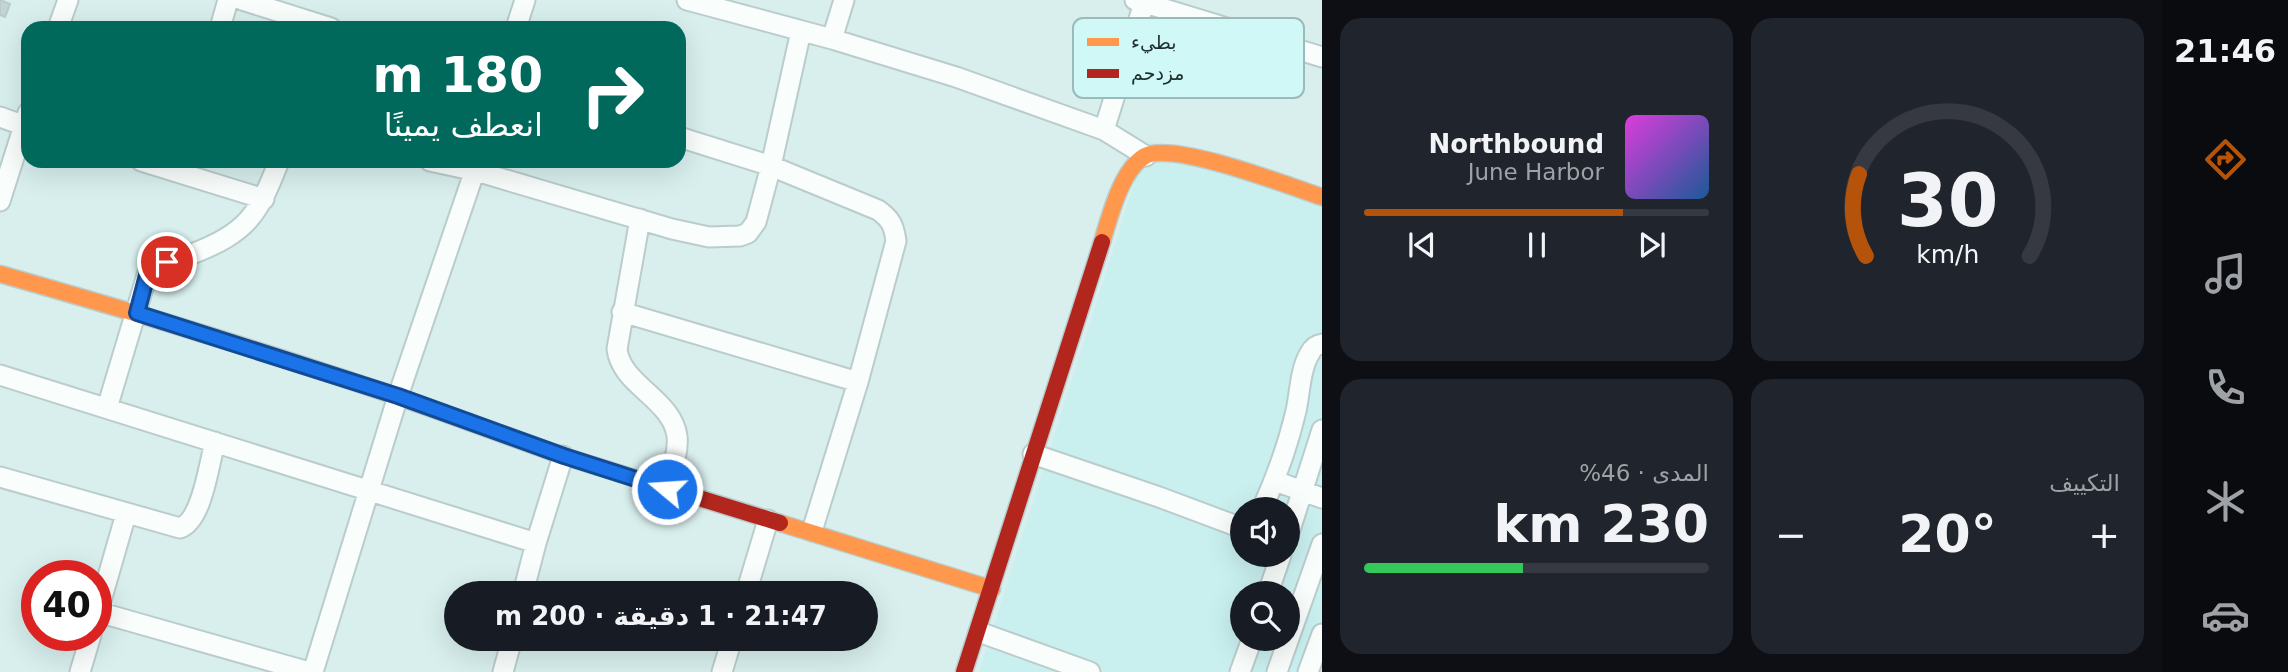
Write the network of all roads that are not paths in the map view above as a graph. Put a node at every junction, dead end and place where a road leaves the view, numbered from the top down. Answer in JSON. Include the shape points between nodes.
{"nodes":[{"id":1,"x":68,"y":0,"type":"edge"},
{"id":2,"x":228,"y":0,"type":"edge"},
{"id":3,"x":242,"y":0,"type":"edge"},
{"id":4,"x":525,"y":0,"type":"edge"},
{"id":5,"x":844,"y":0,"type":"edge"},
{"id":6,"x":694,"y":1,"type":"edge"},
{"id":7,"x":1141,"y":1,"type":"edge"},
{"id":8,"x":1136,"y":18,"type":"edge"},
{"id":9,"x":1196,"y":18,"type":"edge"},
{"id":10,"x":60,"y":21,"type":"edge"},
{"id":11,"x":222,"y":21,"type":"edge"},
{"id":12,"x":309,"y":21,"type":"edge"},
{"id":13,"x":518,"y":21,"type":"edge"},
{"id":14,"x":801,"y":30,"type":"junction"},
{"id":15,"x":832,"y":39,"type":"junction"},
{"id":16,"x":1304,"y":51,"type":"edge"},
{"id":17,"x":1322,"y":57,"type":"edge"},
{"id":18,"x":1113,"y":98,"type":"edge"},
{"id":19,"x":0,"y":117,"type":"edge"},
{"id":20,"x":21,"y":120,"type":"edge"},
{"id":21,"x":1104,"y":130,"type":"junction"},
{"id":22,"x":21,"y":136,"type":"edge"},
{"id":23,"x":686,"y":139,"type":"edge"},
{"id":24,"x":1146,"y":156,"type":"junction"},
{"id":25,"x":771,"y":166,"type":"junction"},
{"id":26,"x":164,"y":168,"type":"edge"},
{"id":27,"x":276,"y":168,"type":"edge"},
{"id":28,"x":476,"y":168,"type":"edge"},
{"id":29,"x":483,"y":168,"type":"edge"},
{"id":30,"x":1322,"y":197,"type":"edge"},
{"id":31,"x":264,"y":199,"type":"junction"},
{"id":32,"x":0,"y":201,"type":"edge"},
{"id":33,"x":640,"y":219,"type":"junction"},
{"id":34,"x":0,"y":274,"type":"edge"},
{"id":35,"x":622,"y":312,"type":"junction"},
{"id":36,"x":137,"y":313,"type":"junction"},
{"id":37,"x":1322,"y":344,"type":"edge"},
{"id":38,"x":0,"y":375,"type":"edge"},
{"id":39,"x":858,"y":382,"type":"junction"},
{"id":40,"x":398,"y":396,"type":"junction"},
{"id":41,"x":107,"y":408,"type":"junction"},
{"id":42,"x":1322,"y":430,"type":"edge"},
{"id":43,"x":215,"y":442,"type":"junction"},
{"id":44,"x":1033,"y":454,"type":"junction"},
{"id":45,"x":564,"y":456,"type":"junction"},
{"id":46,"x":0,"y":477,"type":"edge"},
{"id":47,"x":1275,"y":481,"type":"junction"},
{"id":48,"x":667,"y":489,"type":"junction"},
{"id":49,"x":369,"y":490,"type":"junction"},
{"id":50,"x":1313,"y":494,"type":"edge"},
{"id":51,"x":1268,"y":497,"type":"edge"},
{"id":52,"x":126,"y":514,"type":"junction"},
{"id":53,"x":1300,"y":516,"type":"edge"},
{"id":54,"x":768,"y":520,"type":"junction"},
{"id":55,"x":1230,"y":524,"type":"edge"},
{"id":56,"x":812,"y":531,"type":"junction"},
{"id":57,"x":536,"y":543,"type":"junction"},
{"id":58,"x":1322,"y":544,"type":"edge"},
{"id":59,"x":112,"y":563,"type":"edge"},
{"id":60,"x":526,"y":581,"type":"edge"},
{"id":61,"x":750,"y":581,"type":"edge"},
{"id":62,"x":992,"y":589,"type":"junction"},
{"id":63,"x":112,"y":619,"type":"edge"},
{"id":64,"x":979,"y":632,"type":"junction"},
{"id":65,"x":1322,"y":634,"type":"edge"},
{"id":66,"x":86,"y":651,"type":"edge"},
{"id":67,"x":509,"y":651,"type":"edge"},
{"id":68,"x":728,"y":651,"type":"edge"},
{"id":69,"x":1248,"y":651,"type":"edge"},
{"id":70,"x":80,"y":672,"type":"edge"},
{"id":71,"x":311,"y":672,"type":"edge"},
{"id":72,"x":503,"y":672,"type":"edge"},
{"id":73,"x":722,"y":672,"type":"edge"},
{"id":74,"x":964,"y":672,"type":"edge"},
{"id":75,"x":1090,"y":672,"type":"edge"},
{"id":76,"x":1240,"y":672,"type":"edge"},
{"id":77,"x":1277,"y":672,"type":"edge"},
{"id":78,"x":1308,"y":672,"type":"edge"}],
"edges":[{"from":1,"to":10,"type":"street"},
{"from":2,"to":11,"type":"street"},
{"from":3,"to":12,"type":"street"},
{"from":4,"to":13,"type":"street"},
{"from":5,"to":15,"type":"street"},
{"from":6,"to":14,"type":"street"},
{"from":7,"to":8,"type":"street"},
{"from":7,"to":9,"type":"street"},
{"from":14,"to":15,"type":"street"},
{"from":14,"to":25,"type":"street"},
{"from":15,"to":21,"type":"street"},
{"from":16,"to":17,"type":"street"},
{"from":18,"to":21,"type":"street"},
{"from":19,"to":20,"type":"street"},
{"from":21,"to":24,"type":"street"},
{"from":22,"to":32,"type":"street"},
{"from":23,"to":25,"type":"street"},
{"from":24,"to":30,"type":"street","via":[[1165,152],[1189,155]]},
{"from":24,"to":44,"type":"street","via":[[1116,197]]},
{"from":25,"to":33,"type":"street","via":[[756,222],[748,233],[709,237]]},
{"from":25,"to":39,"type":"street","via":[[878,210],[894,227],[896,241]]},
{"from":26,"to":31,"type":"street"},
{"from":27,"to":31,"type":"street"},
{"from":28,"to":40,"type":"street"},
{"from":29,"to":33,"type":"street"},
{"from":31,"to":36,"type":"street","via":[[247,224],[147,275]]},
{"from":33,"to":35,"type":"street"},
{"from":34,"to":36,"type":"street"},
{"from":35,"to":39,"type":"street"},
{"from":35,"to":48,"type":"street","via":[[618,359],[674,425],[677,439]]},
{"from":36,"to":40,"type":"street"},
{"from":36,"to":41,"type":"street"},
{"from":37,"to":47,"type":"street","via":[[1310,351]]},
{"from":38,"to":41,"type":"street"},
{"from":39,"to":56,"type":"street"},
{"from":40,"to":45,"type":"street"},
{"from":40,"to":49,"type":"street"},
{"from":41,"to":43,"type":"street"},
{"from":42,"to":50,"type":"street"},
{"from":43,"to":49,"type":"street"},
{"from":43,"to":52,"type":"street","via":[[196,515],[187,526]]},
{"from":44,"to":55,"type":"street"},
{"from":44,"to":62,"type":"street"},
{"from":45,"to":48,"type":"street"},
{"from":45,"to":57,"type":"street"},
{"from":46,"to":52,"type":"street"},
{"from":47,"to":50,"type":"street"},
{"from":47,"to":51,"type":"street"},
{"from":48,"to":54,"type":"street"},
{"from":49,"to":57,"type":"street"},
{"from":49,"to":71,"type":"street"},
{"from":50,"to":53,"type":"street"},
{"from":52,"to":59,"type":"street"},
{"from":54,"to":56,"type":"street"},
{"from":54,"to":61,"type":"street"},
{"from":56,"to":62,"type":"street"},
{"from":57,"to":60,"type":"street"},
{"from":58,"to":77,"type":"street"},
{"from":62,"to":64,"type":"street"},
{"from":63,"to":71,"type":"street"},
{"from":64,"to":74,"type":"street"},
{"from":64,"to":75,"type":"street"},
{"from":65,"to":78,"type":"street"},
{"from":66,"to":70,"type":"street"},
{"from":67,"to":72,"type":"street"},
{"from":68,"to":73,"type":"street"},
{"from":69,"to":76,"type":"street"}]}
